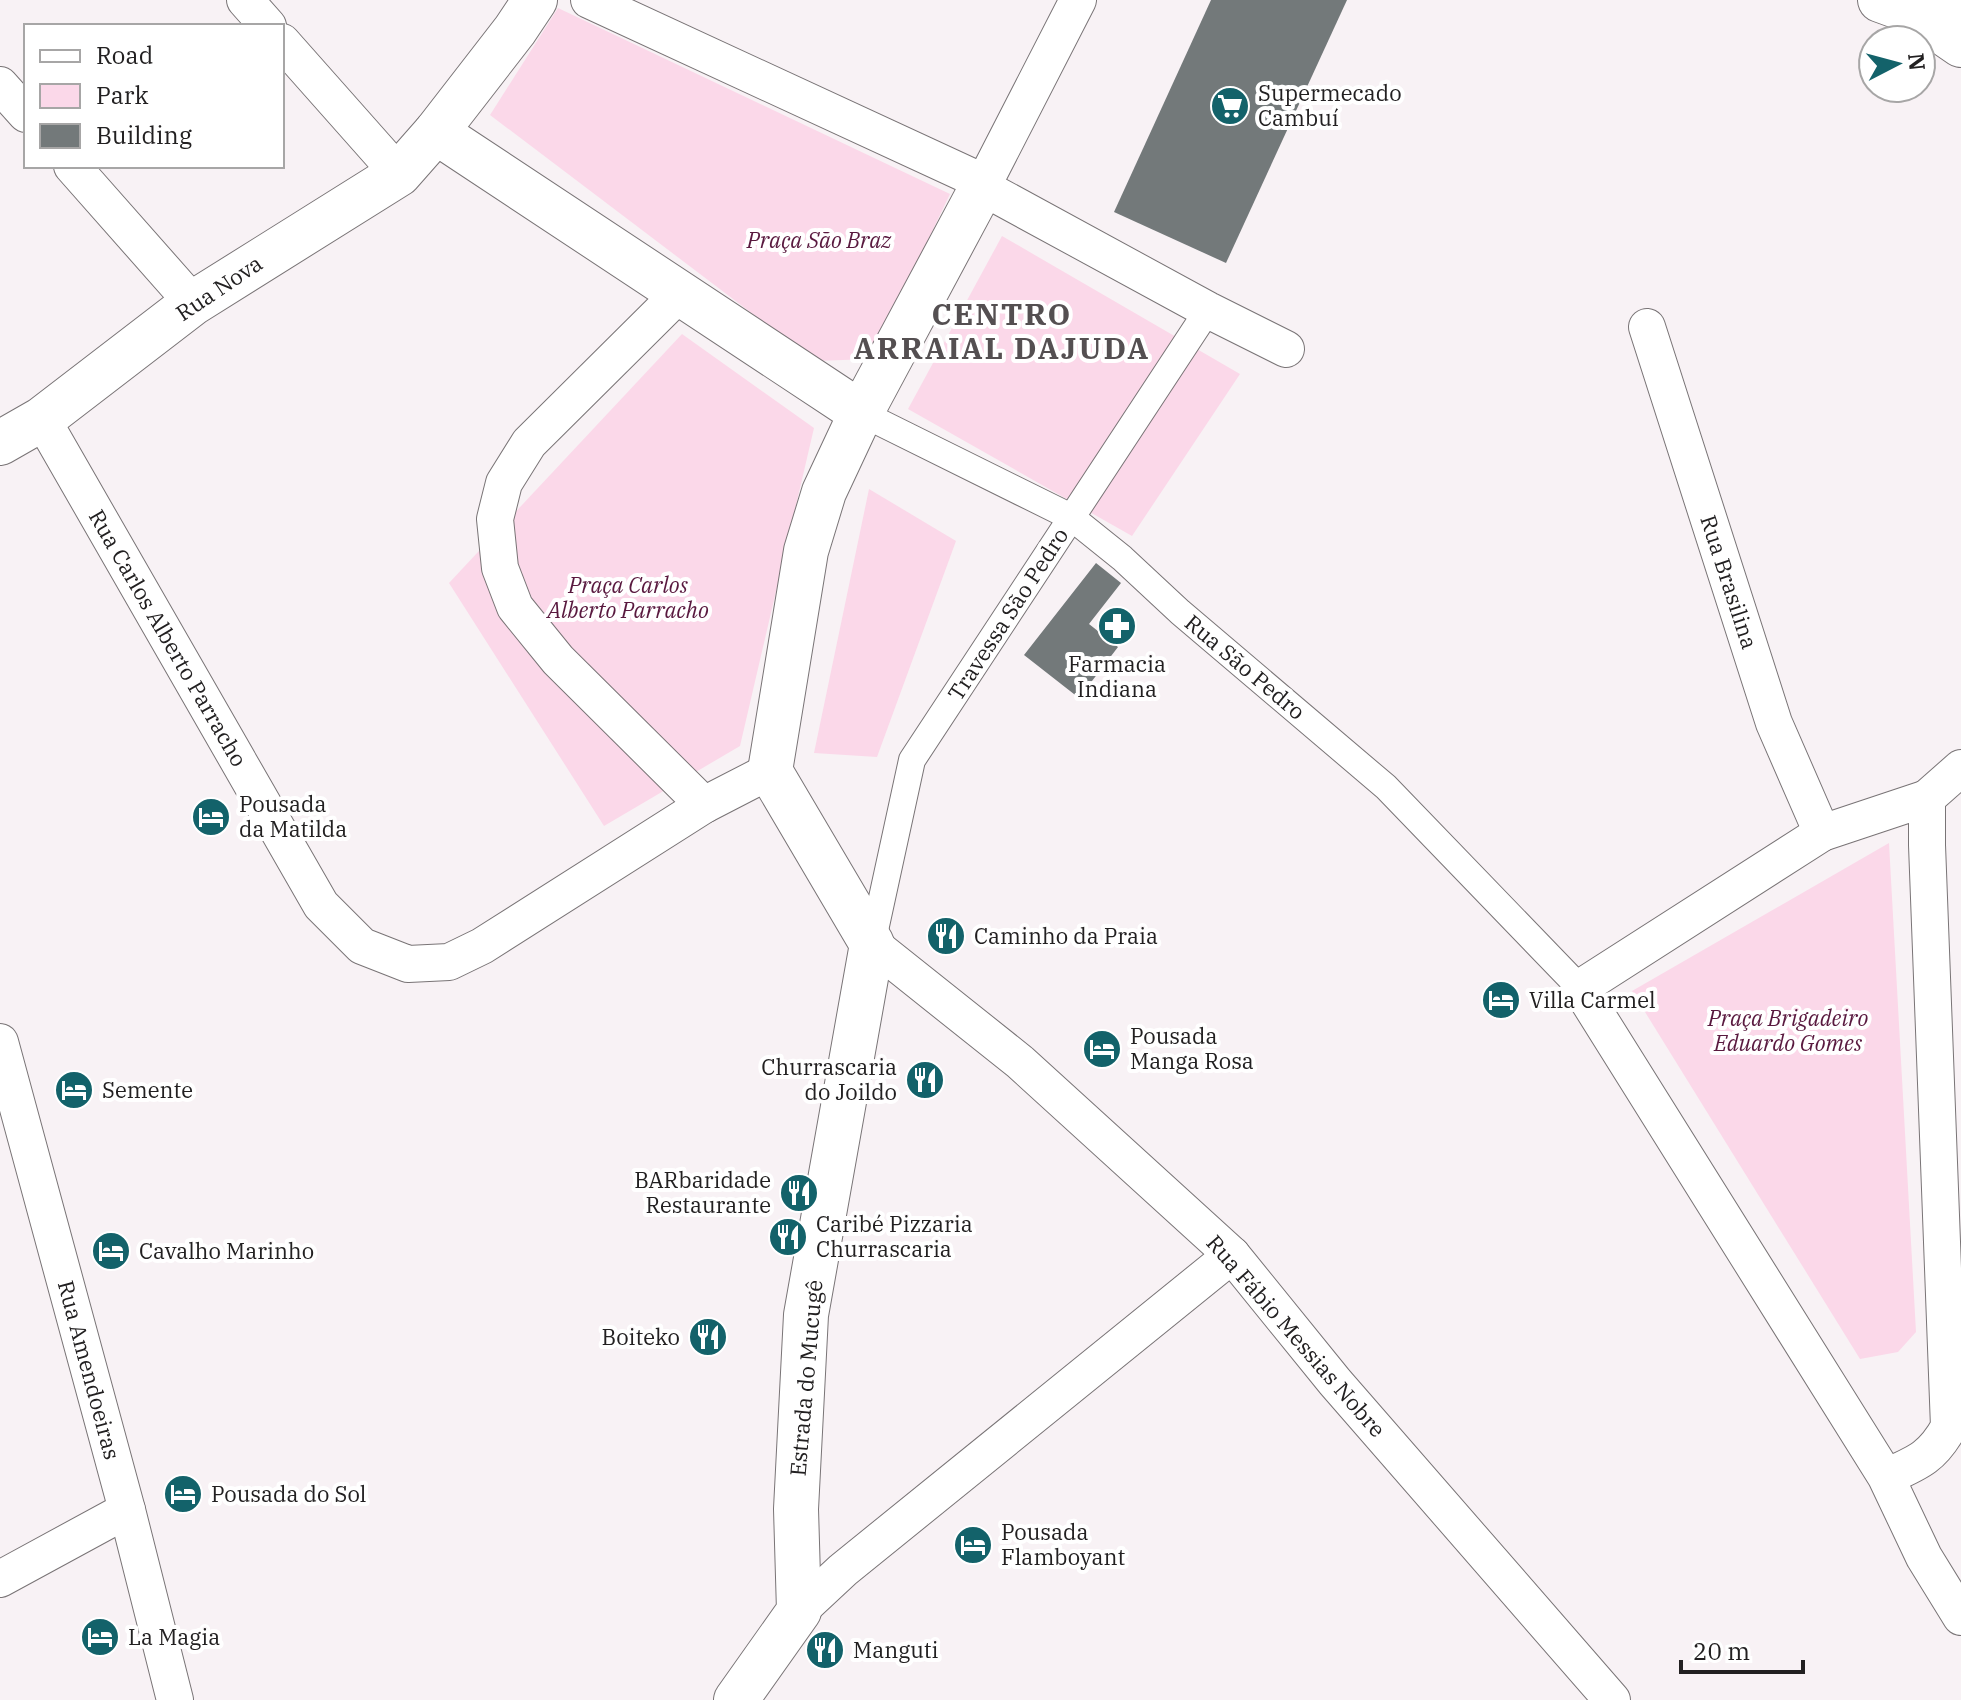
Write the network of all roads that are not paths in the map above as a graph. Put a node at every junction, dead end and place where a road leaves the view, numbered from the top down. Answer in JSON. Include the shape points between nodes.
{"nodes":[{"id":1,"x":245,"y":0,"type":"edge"},
{"id":2,"x":535,"y":0,"type":"edge"},
{"id":3,"x":589,"y":0,"type":"edge"},
{"id":4,"x":1078,"y":0,"type":"edge"},
{"id":5,"x":1961,"y":2,"type":"edge"},
{"id":6,"x":1897,"y":6,"type":"edge"},
{"id":7,"x":266,"y":24,"type":"edge"},
{"id":8,"x":284,"y":44,"type":"edge"},
{"id":9,"x":1961,"y":45,"type":"edge"},
{"id":10,"x":0,"y":85,"type":"edge"},
{"id":11,"x":24,"y":112,"type":"edge"},
{"id":12,"x":436,"y":132,"type":"junction"},
{"id":13,"x":74,"y":168,"type":"edge"},
{"id":14,"x":399,"y":174,"type":"junction"},
{"id":15,"x":982,"y":187,"type":"junction"},
{"id":16,"x":679,"y":294,"type":"junction"},
{"id":17,"x":193,"y":303,"type":"junction"},
{"id":18,"x":1208,"y":310,"type":"junction"},
{"id":19,"x":1647,"y":327,"type":"dead end"},
{"id":20,"x":1286,"y":349,"type":"dead end"},
{"id":21,"x":861,"y":413,"type":"junction"},
{"id":22,"x":42,"y":419,"type":"junction"},
{"id":23,"x":0,"y":443,"type":"edge"},
{"id":24,"x":1071,"y":517,"type":"junction"},
{"id":25,"x":1961,"y":768,"type":"edge"},
{"id":26,"x":770,"y":771,"type":"junction"},
{"id":27,"x":1927,"y":798,"type":"junction"},
{"id":28,"x":704,"y":805,"type":"junction"},
{"id":29,"x":1822,"y":833,"type":"junction"},
{"id":30,"x":872,"y":944,"type":"junction"},
{"id":31,"x":1580,"y":988,"type":"junction"},
{"id":32,"x":0,"y":1042,"type":"edge"},
{"id":33,"x":10,"y":1122,"type":"edge"},
{"id":34,"x":1232,"y":1255,"type":"junction"},
{"id":35,"x":1886,"y":1477,"type":"junction"},
{"id":36,"x":127,"y":1510,"type":"junction"},
{"id":37,"x":0,"y":1579,"type":"edge"},
{"id":38,"x":799,"y":1611,"type":"junction"},
{"id":39,"x":1961,"y":1617,"type":"edge"},
{"id":40,"x":175,"y":1700,"type":"edge"},
{"id":41,"x":736,"y":1700,"type":"edge"},
{"id":42,"x":1612,"y":1700,"type":"edge"}],
"edges":[{"from":1,"to":7,"type":"street"},
{"from":2,"to":12,"type":"street"},
{"from":3,"to":15,"type":"street","via":[[970,176]]},
{"from":4,"to":15,"type":"street"},
{"from":5,"to":6,"type":"street"},
{"from":6,"to":9,"type":"street"},
{"from":8,"to":14,"type":"street"},
{"from":10,"to":11,"type":"street"},
{"from":12,"to":14,"type":"street","name":"Rua Nova"},
{"from":12,"to":16,"type":"street"},
{"from":13,"to":17,"type":"street"},
{"from":14,"to":17,"type":"street","name":"Rua Nova"},
{"from":15,"to":18,"type":"street"},
{"from":15,"to":21,"type":"street"},
{"from":16,"to":21,"type":"street"},
{"from":16,"to":28,"type":"street","via":[[529,443],[504,483],[495,519],[500,568],[515,607],[558,660]]},
{"from":17,"to":22,"type":"street","name":"Rua Nova"},
{"from":18,"to":20,"type":"street"},
{"from":18,"to":24,"type":"street","name":"Travessa São Pedro"},
{"from":19,"to":29,"type":"street","name":"Rua Brasilina","via":[[1774,723]]},
{"from":21,"to":24,"type":"street","name":"Rua São Pedro"},
{"from":21,"to":26,"type":"street","via":[[824,492],[806,551]]},
{"from":22,"to":23,"type":"street","name":"Rua Nova"},
{"from":22,"to":28,"type":"street","name":"Rua Carlos Alberto Parracho","via":[[321,905],[362,946],[408,964],[449,962]]},
{"from":24,"to":30,"type":"street","name":"Travessa São Pedro","via":[[912,760]]},
{"from":24,"to":31,"type":"street","name":"Rua São Pedro","via":[[1386,787]]},
{"from":25,"to":27,"type":"street"},
{"from":26,"to":28,"type":"street","name":"Rua Carlos Alberto Parracho"},
{"from":26,"to":30,"type":"street"},
{"from":27,"to":29,"type":"street"},
{"from":27,"to":35,"type":"street","via":[[1949,1427],[1927,1458]]},
{"from":29,"to":31,"type":"street"},
{"from":30,"to":34,"type":"street","name":"Rua Fábio Messias Nobre","via":[[1020,1062]]},
{"from":30,"to":38,"type":"street","name":"Estrada do Mucugê","via":[[806,1315],[796,1509]]},
{"from":31,"to":35,"type":"street"},
{"from":32,"to":33,"type":"street","name":"Rua Amendoeiras"},
{"from":33,"to":36,"type":"street","name":"Rua Amendoeiras"},
{"from":34,"to":38,"type":"street"},
{"from":34,"to":42,"type":"street","name":"Rua Fábio Messias Nobre","via":[[1335,1382]]},
{"from":35,"to":39,"type":"street","via":[[1924,1557]]},
{"from":36,"to":37,"type":"street"},
{"from":36,"to":40,"type":"street","name":"Rua Amendoeiras"},
{"from":38,"to":41,"type":"street"}]}
